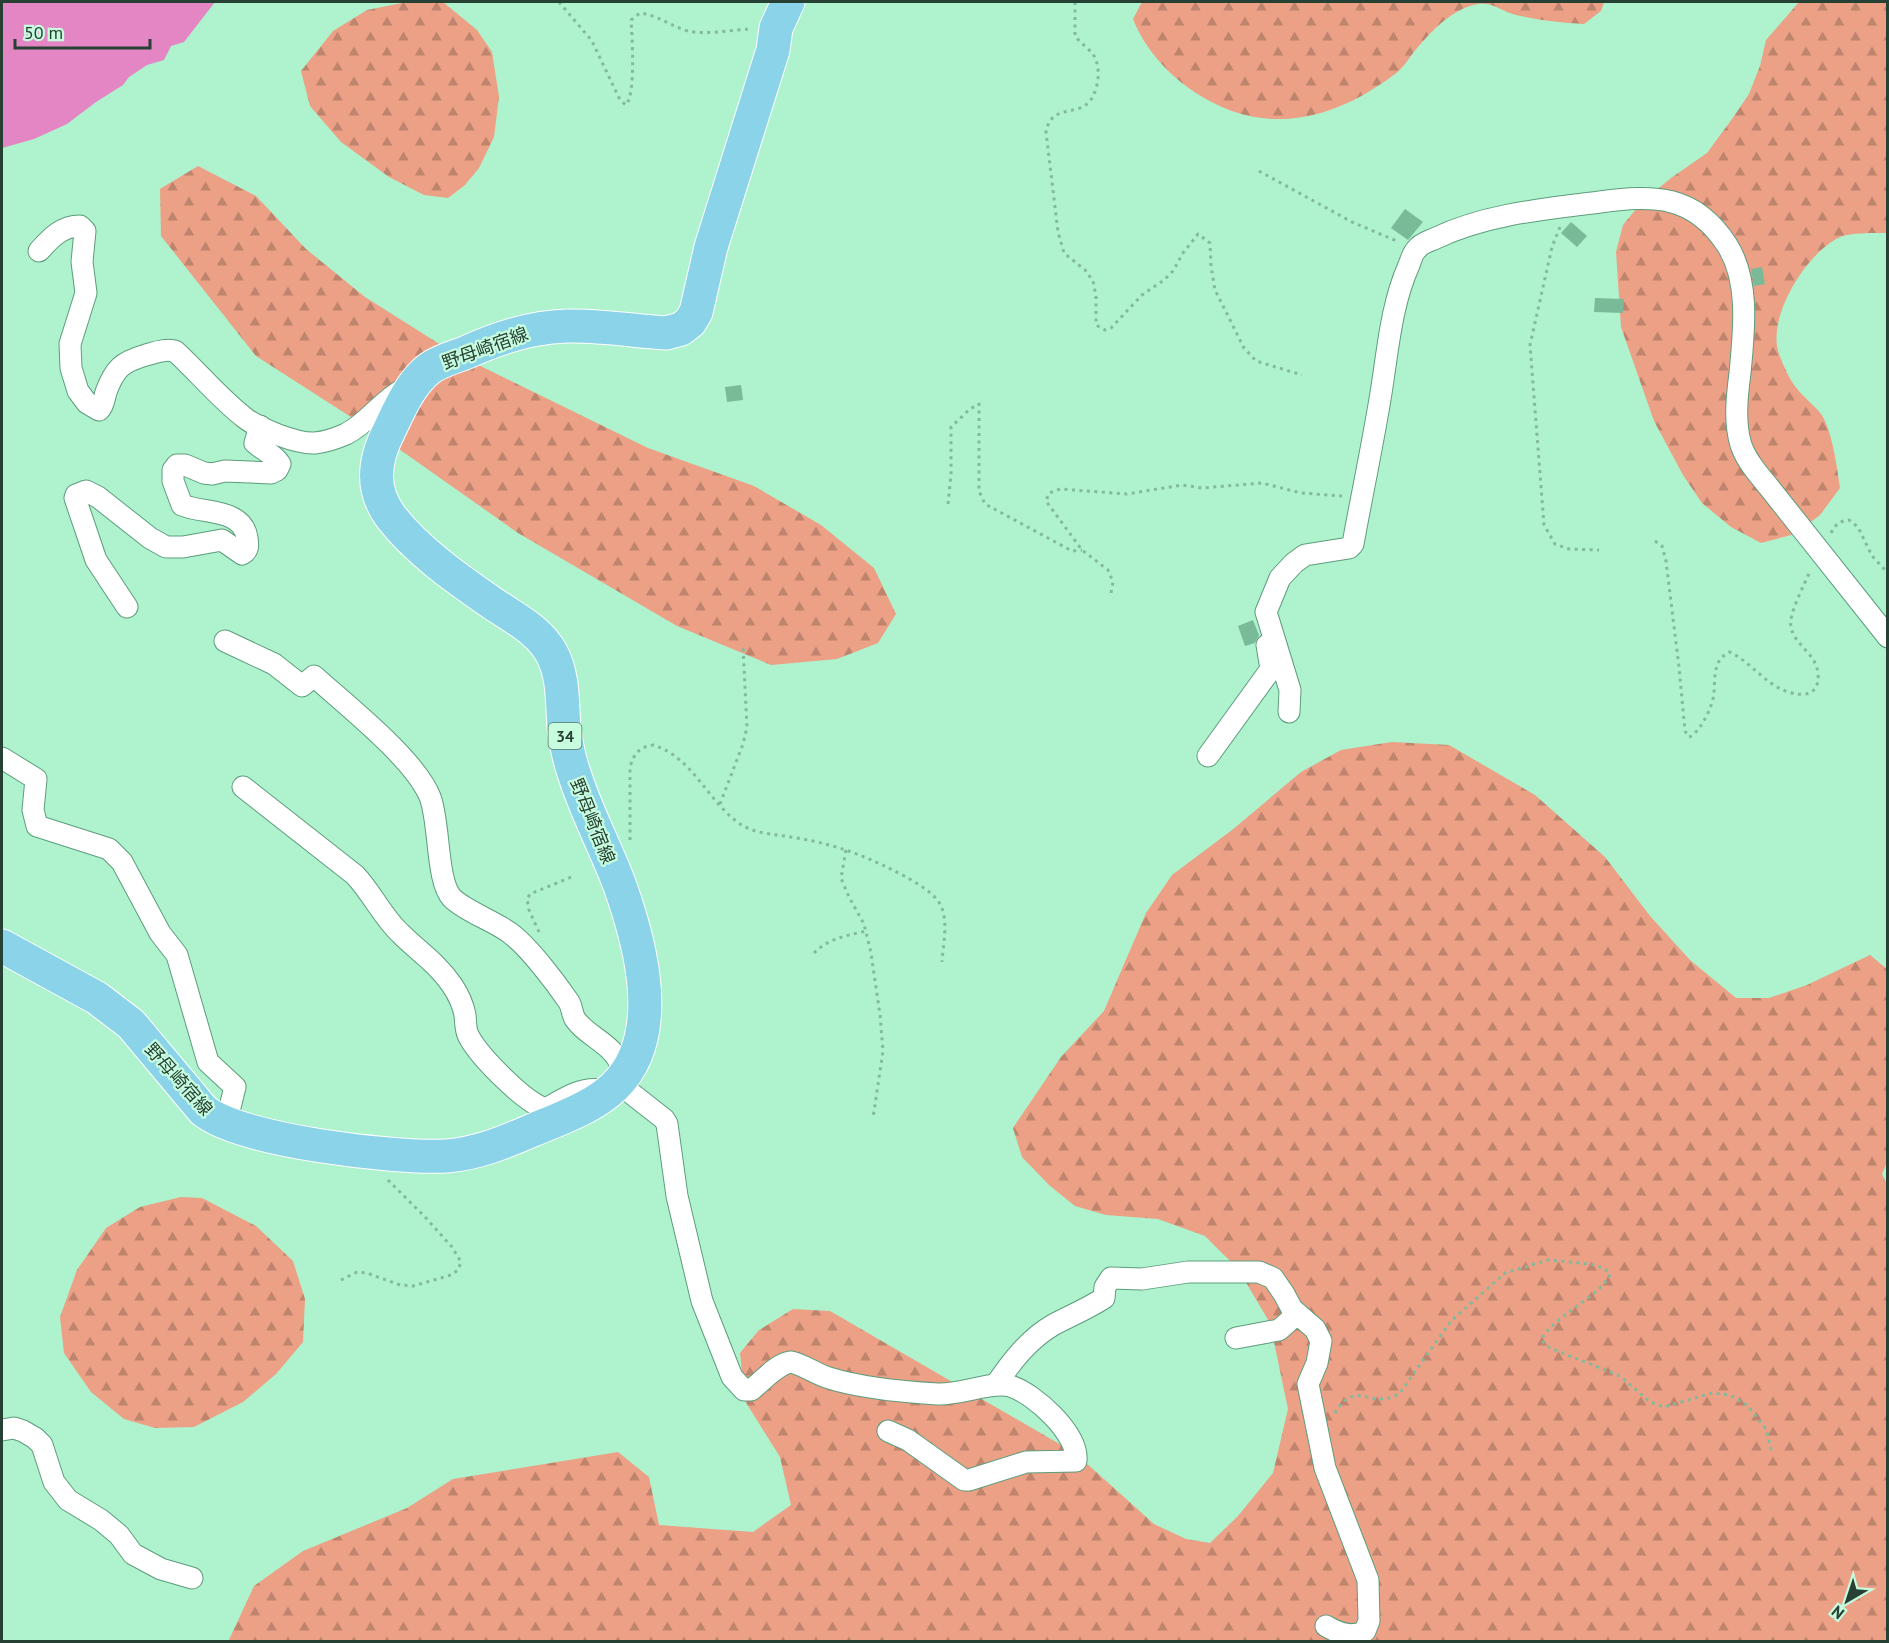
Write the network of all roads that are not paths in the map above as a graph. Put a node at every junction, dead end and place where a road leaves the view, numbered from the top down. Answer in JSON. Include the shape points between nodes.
{"nodes":[{"id":1,"x":782,"y":15,"type":"edge"},
{"id":2,"x":39,"y":251,"type":"dead end"},
{"id":3,"x":413,"y":387,"type":"junction"},
{"id":4,"x":260,"y":426,"type":"junction"},
{"id":5,"x":127,"y":607,"type":"dead end"},
{"id":6,"x":1266,"y":612,"type":"junction"},
{"id":7,"x":1887,"y":637,"type":"edge"},
{"id":8,"x":225,"y":641,"type":"dead end"},
{"id":9,"x":1289,"y":712,"type":"dead end"},
{"id":10,"x":1208,"y":756,"type":"dead end"},
{"id":11,"x":2,"y":758,"type":"edge"},
{"id":12,"x":243,"y":787,"type":"dead end"},
{"id":13,"x":2,"y":946,"type":"edge"},
{"id":14,"x":617,"y":1083,"type":"junction"},
{"id":15,"x":226,"y":1123,"type":"junction"},
{"id":16,"x":1297,"y":1314,"type":"junction"},
{"id":17,"x":1236,"y":1338,"type":"dead end"},
{"id":18,"x":997,"y":1383,"type":"junction"},
{"id":19,"x":2,"y":1430,"type":"edge"},
{"id":20,"x":888,"y":1431,"type":"dead end"},
{"id":21,"x":192,"y":1578,"type":"dead end"},
{"id":22,"x":1326,"y":1626,"type":"dead end"}],
"edges":[{"from":1,"to":3,"type":"main road","name":"野母崎宿線","number":"34","via":[[690,322],[666,333],[567,326],[522,332],[430,368]]},
{"from":2,"to":4,"type":"street","via":[[54,234],[74,226],[85,231],[82,262],[86,293],[70,344],[71,368],[78,391],[94,409],[102,407],[109,385],[126,361],[165,349],[175,351],[231,406]]},
{"from":3,"to":4,"type":"street","via":[[392,396],[364,423],[329,440],[296,440]]},
{"from":3,"to":14,"type":"main road","name":"野母崎宿線","number":"34","via":[[379,453],[375,471],[378,492],[390,515],[420,548],[528,626],[553,656],[574,775],[620,887],[642,960],[642,1034],[638,1052]]},
{"from":4,"to":5,"type":"street","via":[[255,443],[276,457],[278,470],[212,474],[185,465],[177,465],[173,470],[182,505],[239,520],[248,547],[242,555],[222,540],[166,547],[98,497],[86,491],[76,495],[96,560]]},
{"from":6,"to":7,"type":"street","via":[[1280,578],[1294,563],[1305,555],[1349,548],[1353,544],[1390,326],[1404,275],[1416,249],[1449,232],[1502,217],[1628,198],[1670,200],[1694,209],[1713,225],[1734,257],[1743,299],[1736,410],[1741,446],[1750,463],[1824,543]]},
{"from":6,"to":9,"type":"street","via":[[1290,690]]},
{"from":6,"to":10,"type":"street","via":[[1264,624],[1271,669]]},
{"from":8,"to":14,"type":"street","via":[[274,664],[302,686],[315,676],[395,751],[429,794],[447,890],[463,906],[488,918],[524,944],[570,1005],[574,1018],[615,1055]]},
{"from":11,"to":15,"type":"street","via":[[36,779],[33,810],[37,826],[109,849],[122,862],[160,933],[177,955],[208,1062],[235,1087]]},
{"from":12,"to":14,"type":"street","via":[[355,875],[400,933],[452,984],[460,999],[468,1036],[486,1060],[527,1099],[546,1109],[571,1095]]},
{"from":13,"to":15,"type":"main road","name":"野母崎宿線","number":"34","via":[[97,998],[131,1024],[203,1110]]},
{"from":14,"to":15,"type":"main road","name":"野母崎宿線","number":"34","via":[[584,1108],[473,1152],[418,1157],[294,1141]]},
{"from":14,"to":18,"type":"street","via":[[667,1124],[680,1208],[702,1301],[732,1377],[744,1390],[751,1390],[777,1368],[791,1362],[828,1378],[939,1394]]},
{"from":16,"to":17,"type":"street","via":[[1279,1330]]},
{"from":16,"to":18,"type":"street","via":[[1273,1278],[1259,1272],[1111,1278],[1104,1298],[1051,1326],[1017,1354]]},
{"from":16,"to":22,"type":"street","via":[[1321,1341],[1308,1384],[1317,1432],[1325,1468],[1368,1580],[1369,1621],[1365,1631],[1358,1635],[1342,1634]]},
{"from":18,"to":20,"type":"street","via":[[1027,1393],[1054,1416],[1073,1445],[1076,1461],[1026,1462],[964,1480],[915,1444]]},
{"from":19,"to":21,"type":"street","via":[[14,1428],[35,1438],[42,1445],[54,1482],[68,1500],[101,1520],[133,1554],[161,1569]]}]}
